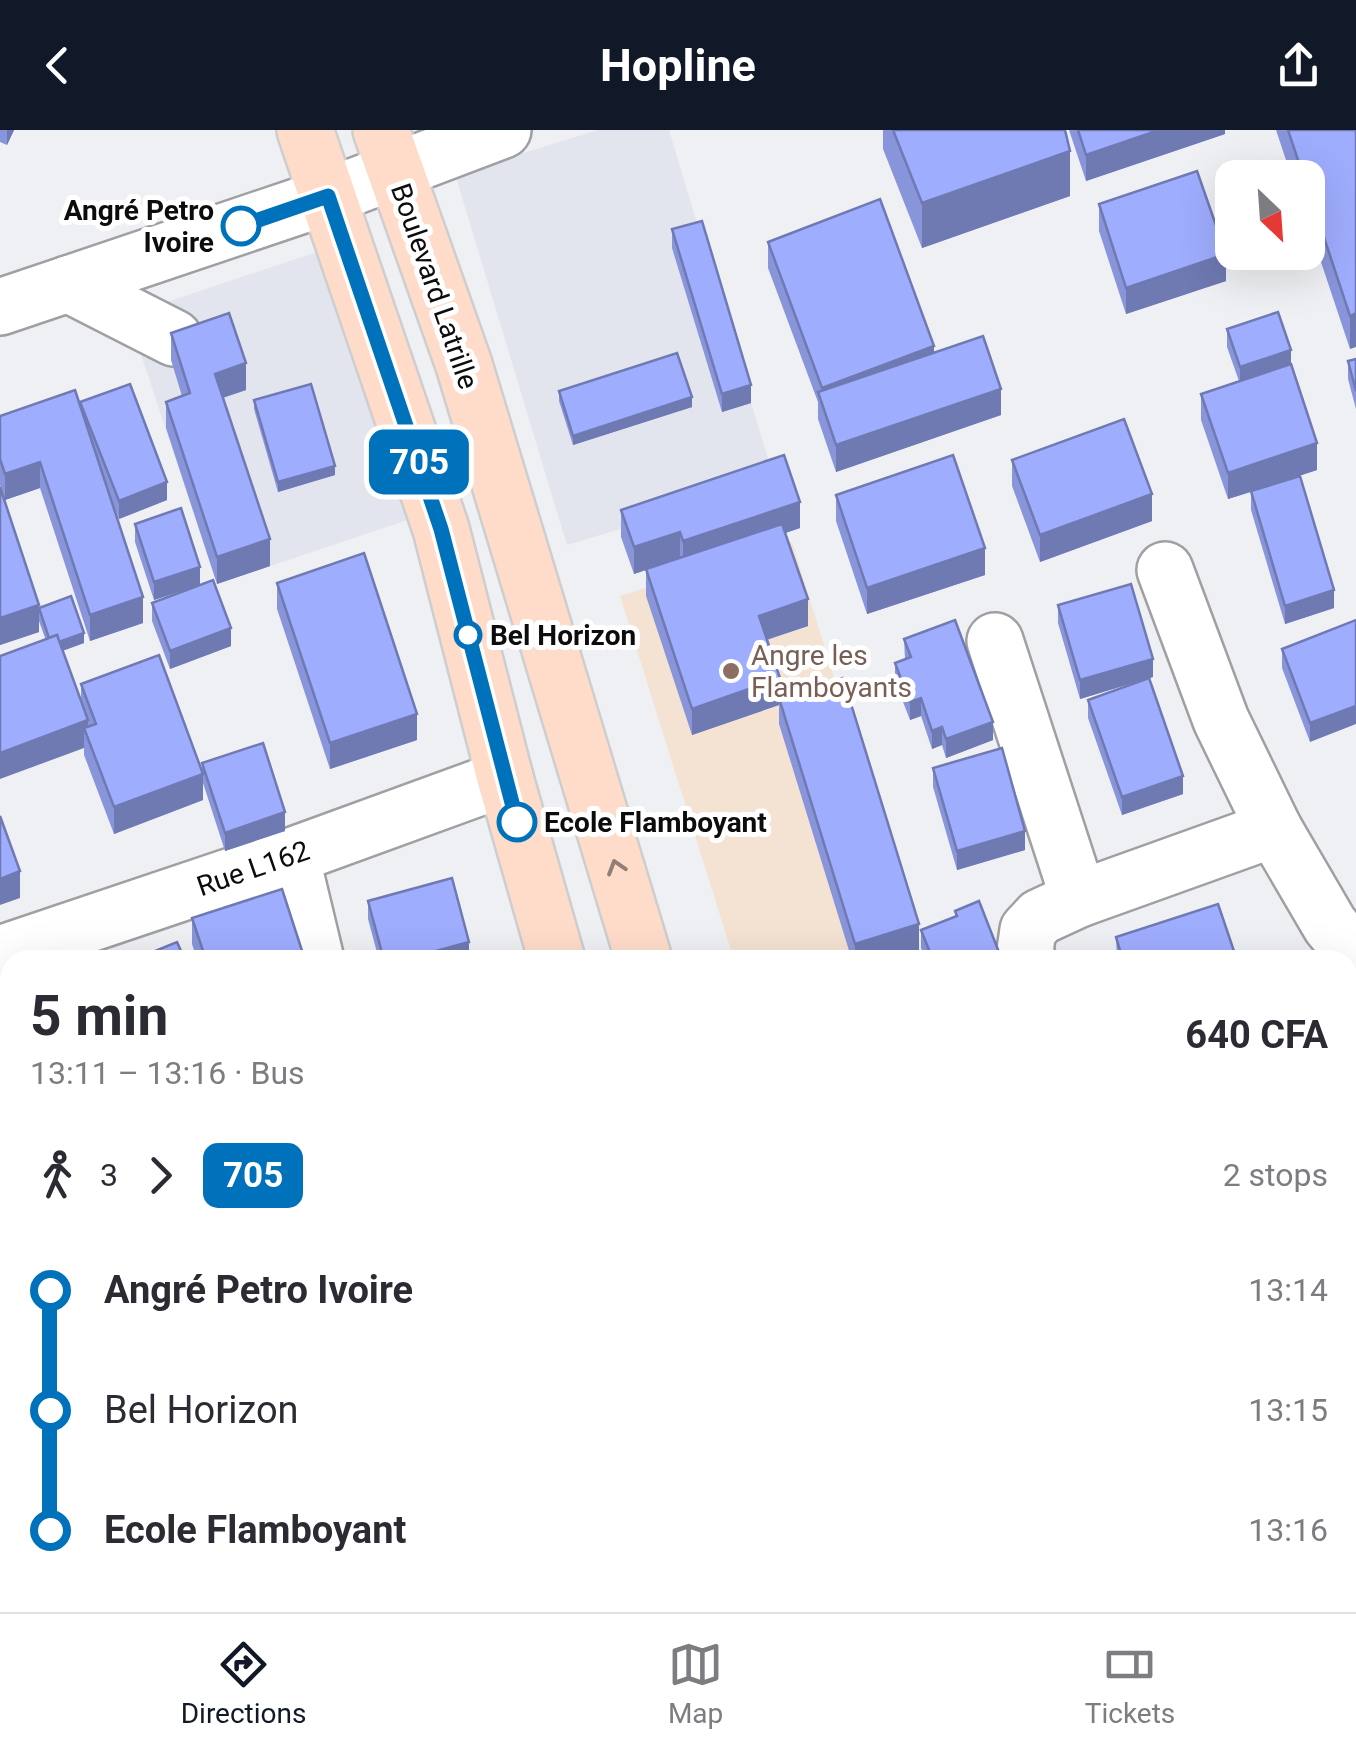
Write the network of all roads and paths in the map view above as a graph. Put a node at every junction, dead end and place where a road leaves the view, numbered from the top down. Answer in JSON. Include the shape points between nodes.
{"nodes":[{"id":1,"x":305,"y":130,"type":"edge"},
{"id":2,"x":503,"y":130,"type":"edge"},
{"id":3,"x":387,"y":150,"type":"edge"},
{"id":4,"x":328,"y":196,"type":"junction"},
{"id":5,"x":68,"y":284,"type":"junction"},
{"id":6,"x":0,"y":307,"type":"edge"},
{"id":7,"x":174,"y":338,"type":"edge"},
{"id":8,"x":1165,"y":570,"type":"dead end"},
{"id":9,"x":995,"y":641,"type":"dead end"},
{"id":10,"x":505,"y":778,"type":"junction"},
{"id":11,"x":1274,"y":830,"type":"junction"},
{"id":12,"x":291,"y":856,"type":"junction"},
{"id":13,"x":1079,"y":900,"type":"junction"},
{"id":14,"x":12,"y":950,"type":"edge"},
{"id":15,"x":314,"y":950,"type":"edge"},
{"id":16,"x":554,"y":950,"type":"edge"},
{"id":17,"x":641,"y":950,"type":"edge"},
{"id":18,"x":1025,"y":950,"type":"edge"},
{"id":19,"x":1351,"y":950,"type":"edge"}],
"edges":[{"from":1,"to":4,"type":"main road"},
{"from":2,"to":3,"type":"street"},
{"from":3,"to":4,"type":"street"},
{"from":17,"to":3,"type":"main road","name":"Boulevard Latrille","one_way":true,"via":[[470,383]]},
{"from":4,"to":5,"type":"street"},
{"from":4,"to":10,"type":"main road","via":[[441,529]]},
{"from":5,"to":6,"type":"street"},
{"from":5,"to":7,"type":"street"},
{"from":8,"to":11,"type":"street","via":[[1221,720]]},
{"from":9,"to":13,"type":"street"},
{"from":10,"to":12,"type":"street","name":"Rue L162"},
{"from":10,"to":16,"type":"main road"},
{"from":11,"to":13,"type":"street"},
{"from":11,"to":19,"type":"street"},
{"from":12,"to":14,"type":"street","name":"Rue L162"},
{"from":12,"to":15,"type":"street"},
{"from":13,"to":18,"type":"street","via":[[1040,917],[1028,930]]}]}
